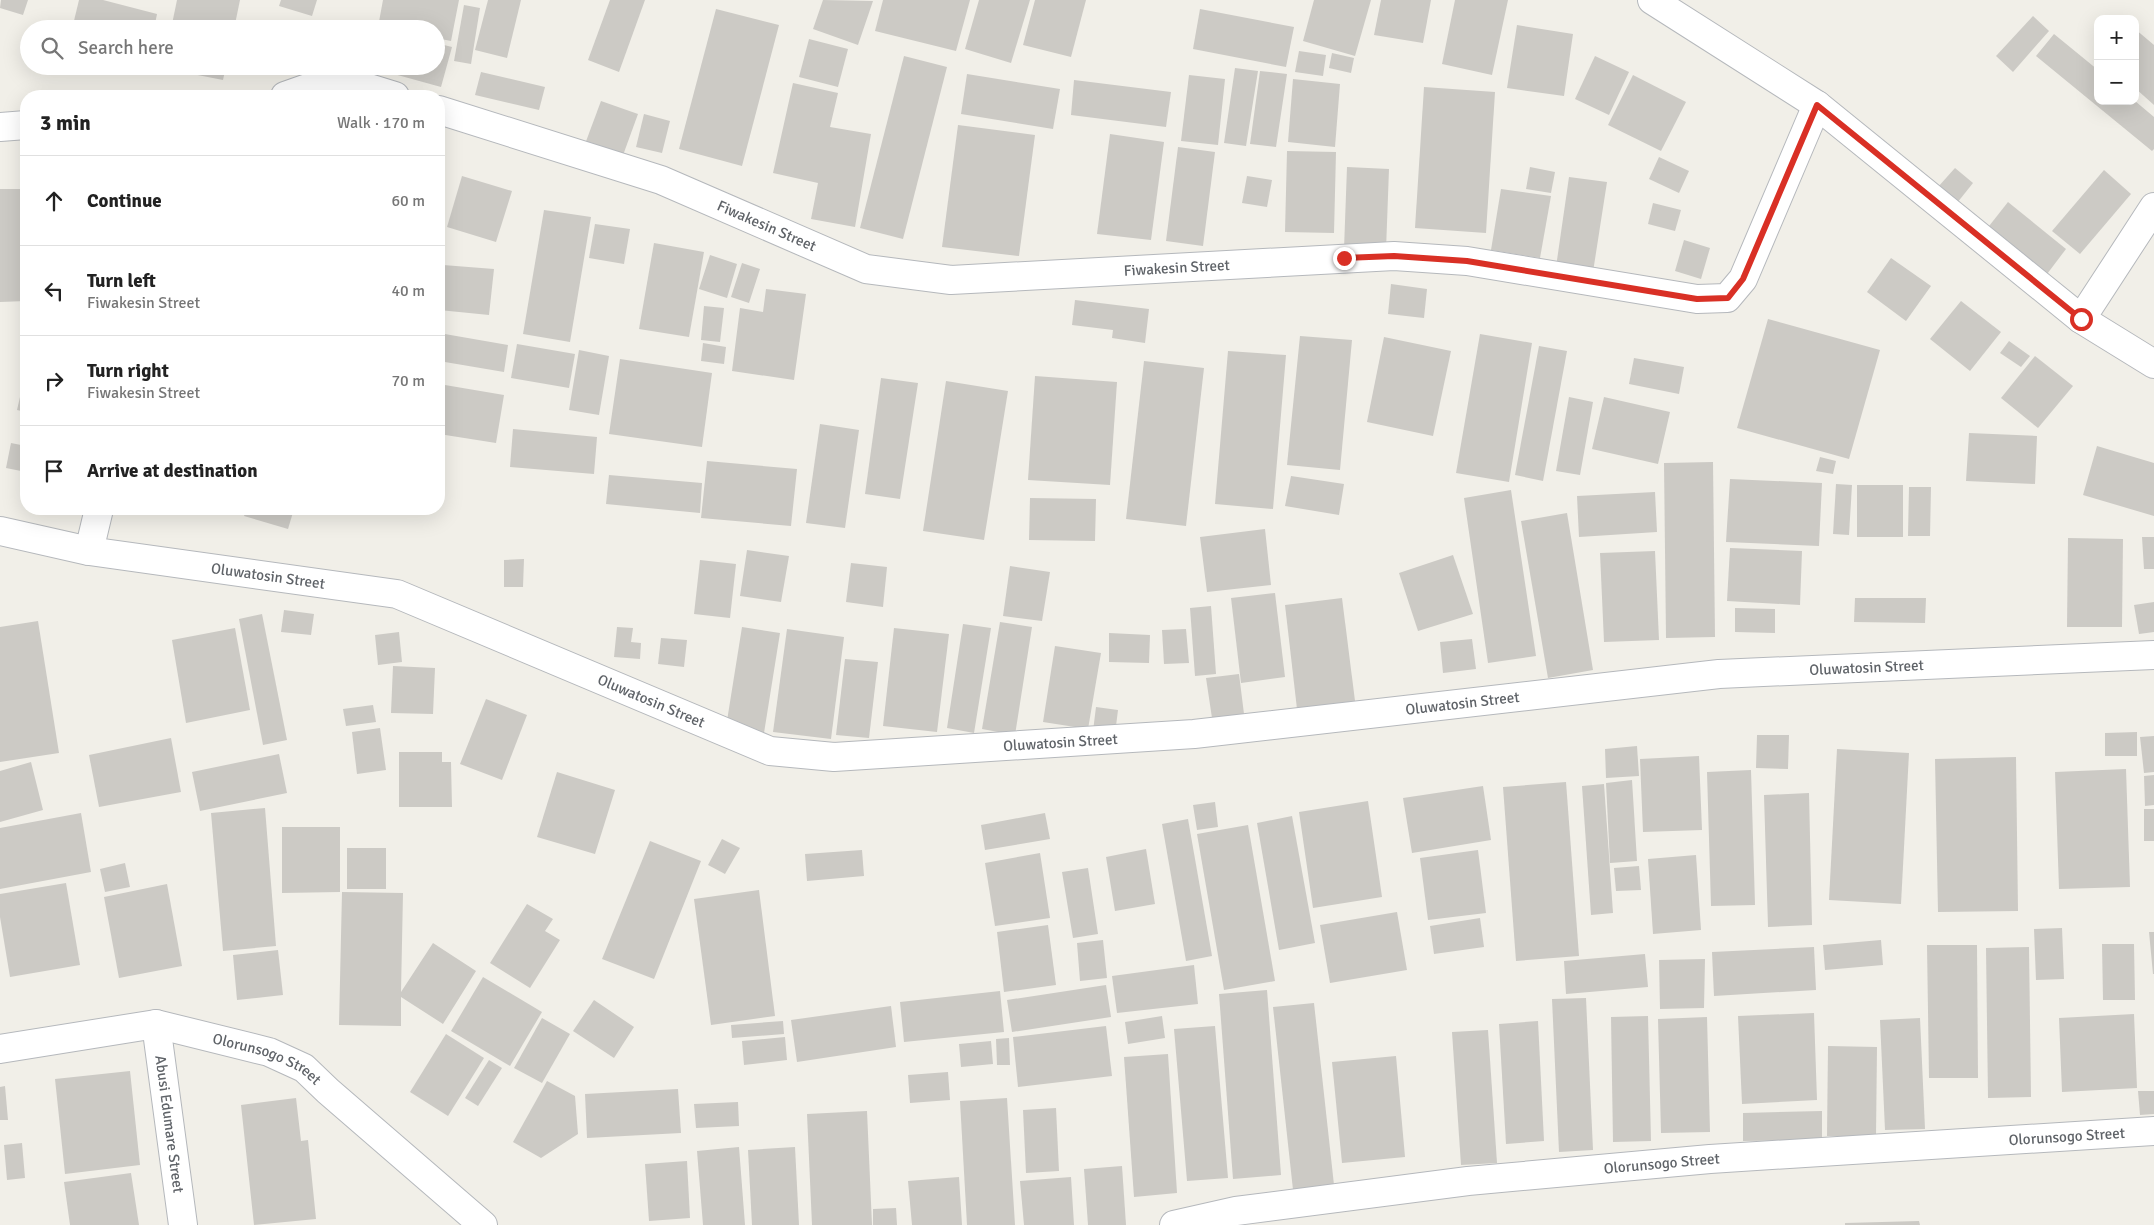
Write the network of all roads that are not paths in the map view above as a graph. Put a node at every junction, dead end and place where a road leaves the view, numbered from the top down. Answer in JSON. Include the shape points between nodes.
{"nodes":[{"id":1,"x":1652,"y":0,"type":"edge"},
{"id":2,"x":302,"y":90,"type":"edge"},
{"id":3,"x":375,"y":90,"type":"edge"},
{"id":4,"x":1817,"y":105,"type":"junction"},
{"id":5,"x":445,"y":112,"type":"edge"},
{"id":6,"x":20,"y":125,"type":"edge"},
{"id":7,"x":0,"y":127,"type":"edge"},
{"id":8,"x":2154,"y":207,"type":"edge"},
{"id":9,"x":2081,"y":319,"type":"junction"},
{"id":10,"x":2154,"y":364,"type":"edge"},
{"id":11,"x":98,"y":515,"type":"edge"},
{"id":12,"x":0,"y":531,"type":"edge"},
{"id":13,"x":89,"y":551,"type":"junction"},
{"id":14,"x":2154,"y":654,"type":"edge"},
{"id":15,"x":156,"y":1024,"type":"junction"},
{"id":16,"x":0,"y":1049,"type":"edge"},
{"id":17,"x":2154,"y":1131,"type":"edge"},
{"id":18,"x":183,"y":1225,"type":"edge"},
{"id":19,"x":483,"y":1225,"type":"edge"},
{"id":20,"x":1174,"y":1225,"type":"edge"}],
"edges":[{"from":1,"to":4,"type":"street"},
{"from":2,"to":3,"type":"street","via":[[319,84],[353,83]]},
{"from":4,"to":5,"type":"street","name":"Fiwakesin Street","via":[[1743,279],[1728,298],[1697,299],[1467,261],[1394,256],[951,280],[909,276],[866,269],[662,180]]},
{"from":4,"to":9,"type":"street"},
{"from":6,"to":7,"type":"street"},
{"from":8,"to":9,"type":"street"},
{"from":9,"to":10,"type":"street"},
{"from":11,"to":13,"type":"street"},
{"from":12,"to":13,"type":"street","name":"Oluwatosin Street"},
{"from":13,"to":14,"type":"street","name":"Oluwatosin Street","via":[[396,594],[770,751],[834,757],[1194,734],[1719,674]]},
{"from":15,"to":16,"type":"street","name":"Olorunsogo Street"},
{"from":15,"to":18,"type":"street","name":"Abusi Edumare Street"},
{"from":15,"to":19,"type":"street","name":"Olorunsogo Street","via":[[269,1052],[304,1068]]},
{"from":17,"to":20,"type":"street","name":"Olorunsogo Street","via":[[1710,1160],[1468,1181],[1236,1211]]}]}
